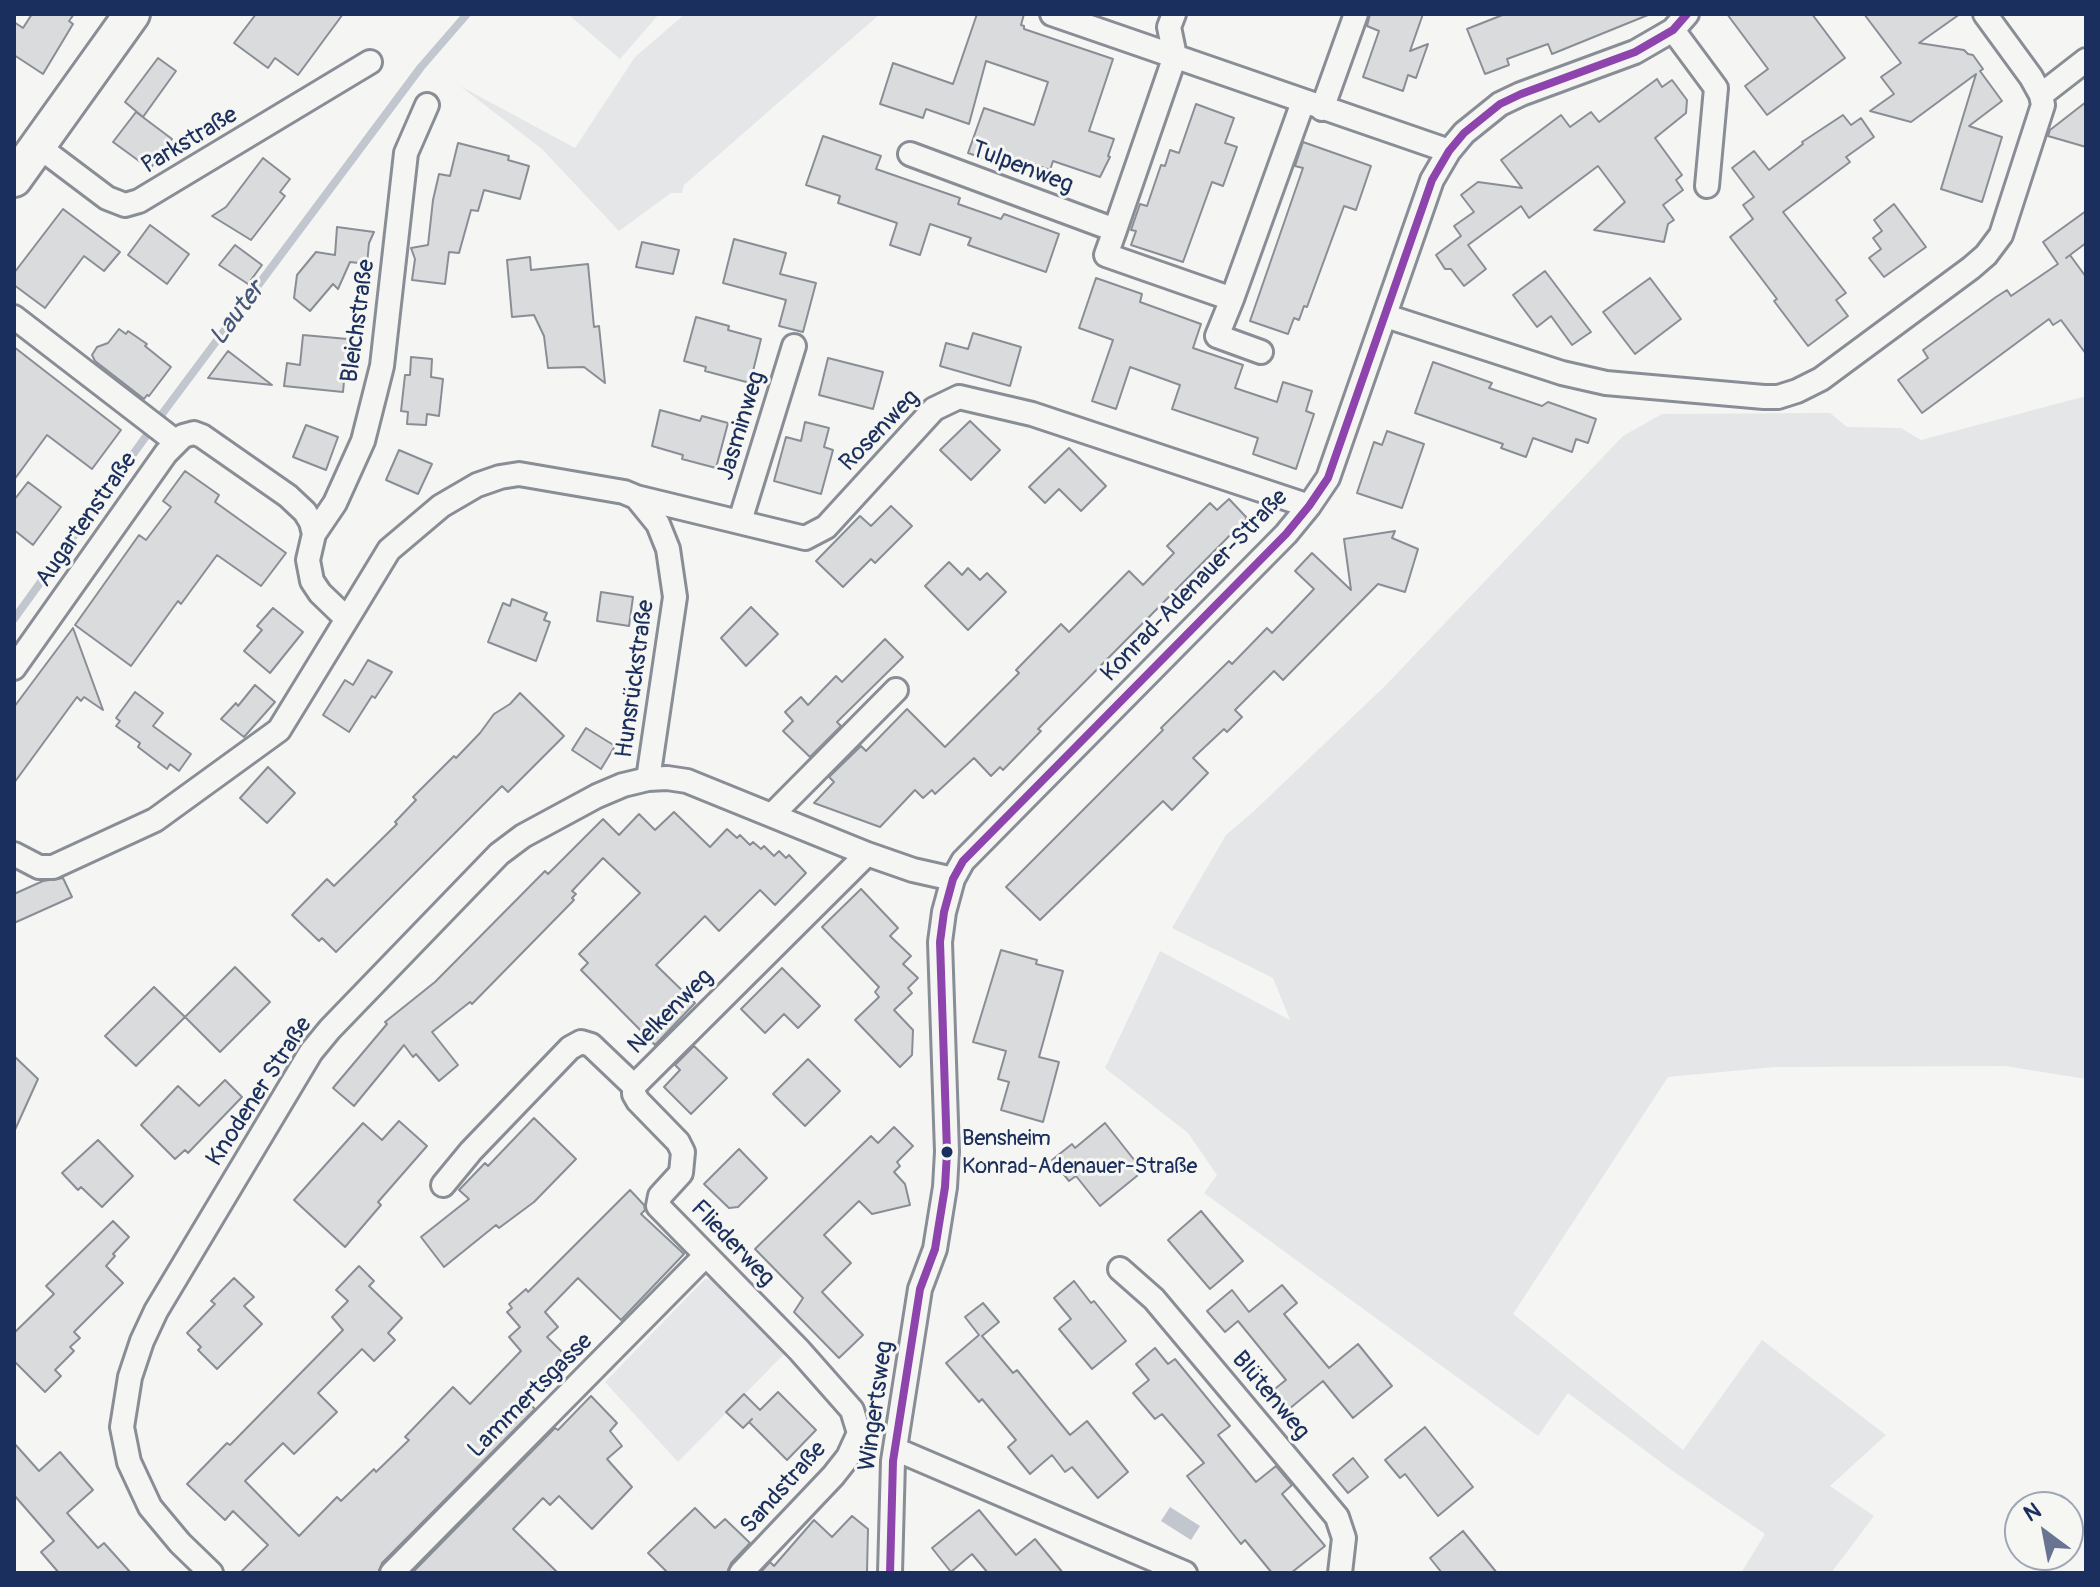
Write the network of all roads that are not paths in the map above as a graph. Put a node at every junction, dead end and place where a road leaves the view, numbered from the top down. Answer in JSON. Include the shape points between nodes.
{"nodes":[{"id":1,"x":132,"y":14,"type":"edge"},
{"id":2,"x":1052,"y":14,"type":"edge"},
{"id":3,"x":1174,"y":14,"type":"edge"},
{"id":4,"x":1356,"y":14,"type":"edge"},
{"id":5,"x":1985,"y":14,"type":"edge"},
{"id":6,"x":1680,"y":22,"type":"edge"},
{"id":7,"x":1175,"y":56,"type":"junction"},
{"id":8,"x":2086,"y":60,"type":"edge"},
{"id":9,"x":370,"y":62,"type":"dead end"},
{"id":10,"x":2041,"y":95,"type":"junction"},
{"id":11,"x":427,"y":105,"type":"dead end"},
{"id":12,"x":1313,"y":106,"type":"junction"},
{"id":13,"x":38,"y":146,"type":"junction"},
{"id":14,"x":1449,"y":151,"type":"junction"},
{"id":15,"x":910,"y":154,"type":"dead end"},
{"id":16,"x":14,"y":179,"type":"edge"},
{"id":17,"x":1707,"y":186,"type":"dead end"},
{"id":18,"x":1115,"y":230,"type":"junction"},
{"id":19,"x":1232,"y":299,"type":"junction"},
{"id":20,"x":1386,"y":316,"type":"junction"},
{"id":21,"x":14,"y":317,"type":"edge"},
{"id":22,"x":794,"y":346,"type":"dead end"},
{"id":23,"x":1261,"y":352,"type":"dead end"},
{"id":24,"x":171,"y":438,"type":"junction"},
{"id":25,"x":636,"y":497,"type":"junction"},
{"id":26,"x":1309,"y":506,"type":"junction"},
{"id":27,"x":740,"y":521,"type":"junction"},
{"id":28,"x":314,"y":534,"type":"junction"},
{"id":29,"x":353,"y":610,"type":"junction"},
{"id":30,"x":14,"y":668,"type":"edge"},
{"id":31,"x":896,"y":690,"type":"dead end"},
{"id":32,"x":648,"y":779,"type":"junction"},
{"id":33,"x":773,"y":814,"type":"junction"},
{"id":34,"x":14,"y":854,"type":"edge"},
{"id":35,"x":867,"y":854,"type":"junction"},
{"id":36,"x":953,"y":879,"type":"junction"},
{"id":37,"x":634,"y":1086,"type":"junction"},
{"id":38,"x":443,"y":1185,"type":"dead end"},
{"id":39,"x":935,"y":1249,"type":"joint"},
{"id":40,"x":706,"y":1255,"type":"junction"},
{"id":41,"x":1120,"y":1269,"type":"dead end"},
{"id":42,"x":859,"y":1433,"type":"joint"},
{"id":43,"x":895,"y":1449,"type":"junction"},
{"id":44,"x":211,"y":1573,"type":"edge"},
{"id":45,"x":392,"y":1573,"type":"edge"},
{"id":46,"x":741,"y":1573,"type":"edge"},
{"id":47,"x":890,"y":1573,"type":"edge"},
{"id":48,"x":1185,"y":1573,"type":"edge"},
{"id":49,"x":1340,"y":1573,"type":"edge"}],
"edges":[{"from":1,"to":13,"type":"main road"},
{"from":2,"to":7,"type":"street"},
{"from":3,"to":7,"type":"street","via":[[1169,27]]},
{"from":4,"to":12,"type":"street"},
{"from":5,"to":10,"type":"street"},
{"from":6,"to":14,"type":"street","name":"Konrad-Adenauer-Straße","via":[[1635,52],[1500,104]]},
{"from":6,"to":17,"type":"street","via":[[1716,88]]},
{"from":7,"to":12,"type":"street"},
{"from":7,"to":18,"type":"street"},
{"from":8,"to":10,"type":"street"},
{"from":9,"to":13,"type":"street","name":"Parkstraße","via":[[125,205],[107,198]]},
{"from":10,"to":20,"type":"street","via":[[2043,105],[1997,243],[1821,379],[1797,391],[1764,397],[1606,383]]},
{"from":11,"to":28,"type":"street","name":"Bleichstraße","via":[[406,153],[382,366],[363,441],[335,503]]},
{"from":12,"to":14,"type":"street"},
{"from":12,"to":19,"type":"street"},
{"from":13,"to":16,"type":"main road"},
{"from":14,"to":20,"type":"street","name":"Konrad-Adenauer-Straße","via":[[1432,180]]},
{"from":15,"to":18,"type":"street","name":"Tulpenweg"},
{"from":18,"to":19,"type":"street","via":[[1106,255]]},
{"from":19,"to":23,"type":"street","via":[[1217,336]]},
{"from":20,"to":26,"type":"street","name":"Konrad-Adenauer-Straße","via":[[1328,478]]},
{"from":21,"to":24,"type":"street"},
{"from":22,"to":27,"type":"street","name":"Jasminweg"},
{"from":24,"to":28,"type":"street","via":[[194,433],[211,442],[288,496],[305,512]]},
{"from":24,"to":30,"type":"street","name":"Augartenstraße"},
{"from":25,"to":27,"type":"street","name":"Rosenweg"},
{"from":25,"to":29,"type":"street","via":[[519,474],[477,485],[441,506],[389,550]]},
{"from":25,"to":32,"type":"street","name":"Hunsrückstraße","via":[[658,524],[668,549],[675,597]]},
{"from":26,"to":27,"type":"street","name":"Rosenweg","via":[[1032,414],[959,397],[934,409],[826,527],[805,538]]},
{"from":26,"to":36,"type":"street","name":"Konrad-Adenauer-Straße","via":[[963,861]]},
{"from":28,"to":29,"type":"street","via":[[308,560],[312,581],[320,593]]},
{"from":29,"to":34,"type":"street","via":[[279,730],[155,820],[53,867],[39,867]]},
{"from":31,"to":33,"type":"street"},
{"from":32,"to":33,"type":"street","name":"Knodener Straße","via":[[687,781]]},
{"from":32,"to":44,"type":"street","name":"Knodener Straße","via":[[597,796],[499,854],[330,1029],[296,1076],[156,1311],[130,1377],[122,1427],[129,1462],[150,1507]]},
{"from":33,"to":35,"type":"street","name":"Knodener Straße"},
{"from":35,"to":36,"type":"street","name":"Knodener Straße"},
{"from":35,"to":37,"type":"street","name":"Nelkenweg"},
{"from":36,"to":39,"type":"street","name":"Konrad-Adenauer-Straße","via":[[940,942],[947,1152]]},
{"from":37,"to":38,"type":"street","name":"Nelkenweg","via":[[591,1045],[581,1042]]},
{"from":37,"to":40,"type":"street","name":"Fliederweg","via":[[638,1101],[683,1152],[681,1173],[660,1196],[658,1206]]},
{"from":39,"to":43,"type":"street","name":"Wingertsweg","via":[[920,1289]]},
{"from":40,"to":42,"type":"street","name":"Fliederweg","via":[[852,1410]]},
{"from":40,"to":45,"type":"street","name":"Lammertsgasse"},
{"from":41,"to":49,"type":"street","name":"Blütenweg","via":[[1154,1299],[1331,1509],[1344,1538]]},
{"from":42,"to":46,"type":"street","name":"Sandstraße","via":[[833,1476]]},
{"from":43,"to":47,"type":"street","name":"Wingertsweg"},
{"from":43,"to":48,"type":"street"}]}
